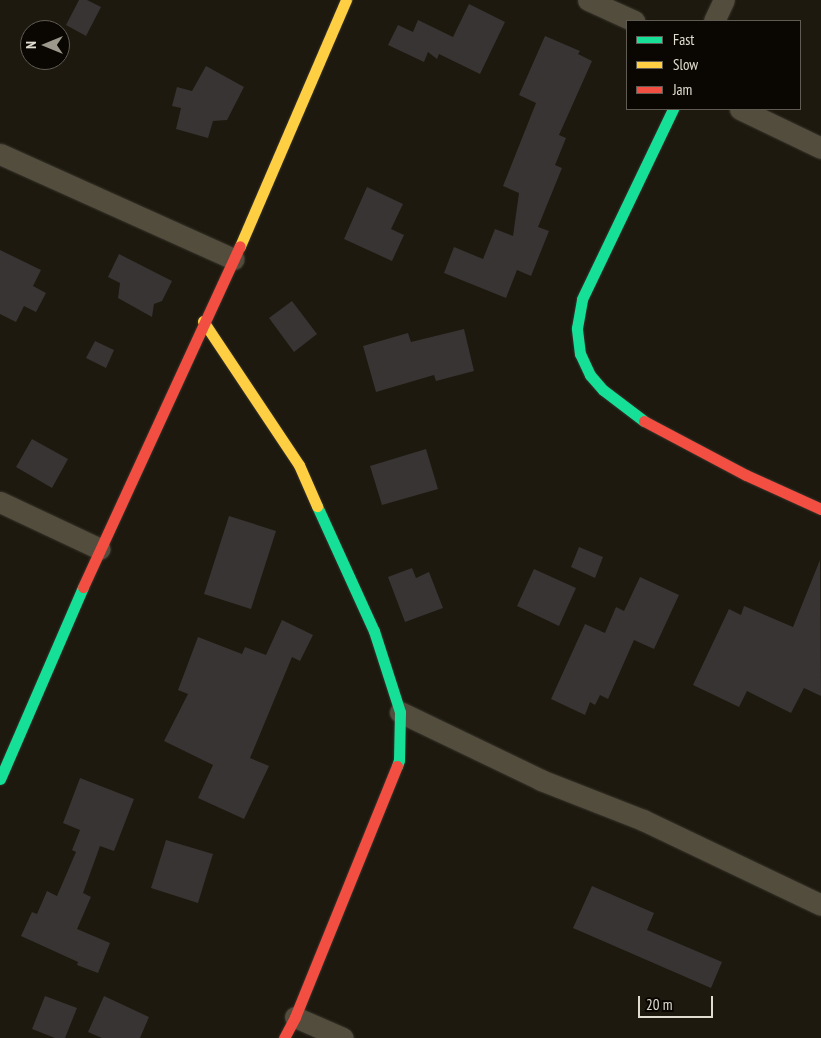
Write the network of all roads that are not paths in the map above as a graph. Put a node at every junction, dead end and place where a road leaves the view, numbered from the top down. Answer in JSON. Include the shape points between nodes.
{"nodes":[{"id":1,"x":346,"y":0,"type":"edge"},
{"id":2,"x":588,"y":0,"type":"edge"},
{"id":3,"x":724,"y":0,"type":"edge"},
{"id":4,"x":632,"y":20,"type":"edge"},
{"id":5,"x":714,"y":20,"type":"edge"},
{"id":6,"x":673,"y":110,"type":"edge"},
{"id":7,"x":742,"y":110,"type":"edge"},
{"id":8,"x":821,"y":148,"type":"edge"},
{"id":9,"x":0,"y":154,"type":"edge"},
{"id":10,"x":234,"y":259,"type":"junction"},
{"id":11,"x":203,"y":322,"type":"junction"},
{"id":12,"x":0,"y":502,"type":"edge"},
{"id":13,"x":821,"y":509,"type":"edge"},
{"id":14,"x":100,"y":549,"type":"junction"},
{"id":15,"x":400,"y":712,"type":"junction"},
{"id":16,"x":0,"y":779,"type":"edge"},
{"id":17,"x":821,"y":904,"type":"edge"},
{"id":18,"x":295,"y":1017,"type":"junction"},
{"id":19,"x":284,"y":1038,"type":"edge"},
{"id":20,"x":342,"y":1038,"type":"edge"}],
"edges":[{"from":1,"to":10,"type":"street"},
{"from":2,"to":4,"type":"street"},
{"from":3,"to":5,"type":"street"},
{"from":6,"to":13,"type":"street","via":[[582,299],[577,328],[580,354],[603,390],[639,418]]},
{"from":7,"to":8,"type":"street"},
{"from":9,"to":10,"type":"street"},
{"from":10,"to":11,"type":"street"},
{"from":11,"to":14,"type":"street"},
{"from":11,"to":15,"type":"street","via":[[299,465],[374,631]]},
{"from":12,"to":14,"type":"street"},
{"from":14,"to":16,"type":"street"},
{"from":15,"to":17,"type":"street","via":[[542,780],[643,820]]},
{"from":15,"to":18,"type":"street","via":[[399,760]]},
{"from":18,"to":19,"type":"street"},
{"from":18,"to":20,"type":"street"}]}
